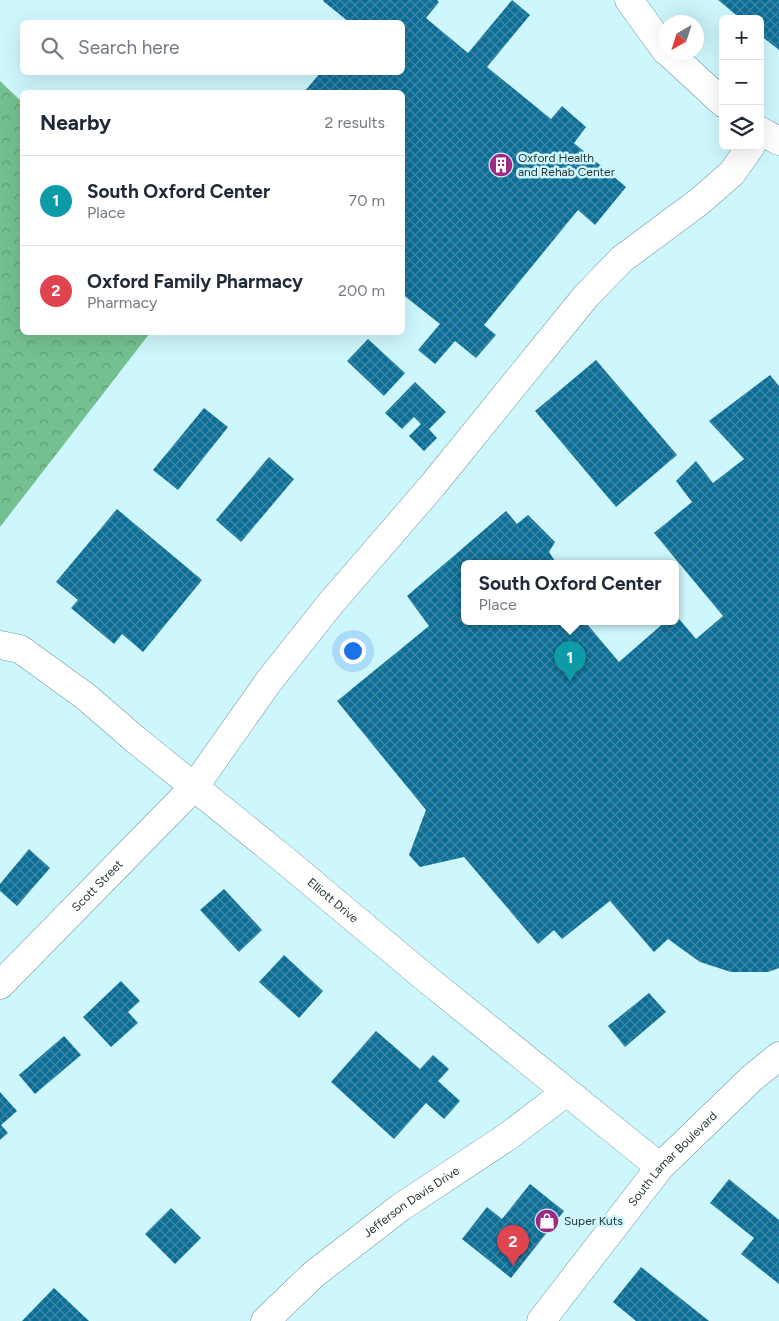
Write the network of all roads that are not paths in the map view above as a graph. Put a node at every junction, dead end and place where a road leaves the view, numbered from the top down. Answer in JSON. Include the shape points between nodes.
{"nodes":[{"id":1,"x":629,"y":0,"type":"edge"},
{"id":2,"x":659,"y":41,"type":"edge"},
{"id":3,"x":676,"y":60,"type":"edge"},
{"id":4,"x":719,"y":99,"type":"edge"},
{"id":5,"x":766,"y":135,"type":"edge"},
{"id":6,"x":0,"y":644,"type":"edge"},
{"id":7,"x":195,"y":786,"type":"junction"},
{"id":8,"x":0,"y":985,"type":"edge"},
{"id":9,"x":779,"y":1056,"type":"edge"},
{"id":10,"x":566,"y":1092,"type":"junction"},
{"id":11,"x":660,"y":1168,"type":"junction"},
{"id":12,"x":265,"y":1321,"type":"edge"},
{"id":13,"x":541,"y":1321,"type":"edge"}],
"edges":[{"from":1,"to":2,"type":"street"},
{"from":3,"to":4,"type":"street"},
{"from":5,"to":7,"type":"street","name":"Scott Street","via":[[732,173],[622,259],[586,296],[432,486],[331,603]]},
{"from":6,"to":7,"type":"street","name":"Elliott Drive","via":[[20,649],[85,696]]},
{"from":7,"to":8,"type":"street","name":"Scott Street"},
{"from":7,"to":10,"type":"street","name":"Elliott Drive"},
{"from":9,"to":11,"type":"street","name":"South Lamar Boulevard"},
{"from":10,"to":11,"type":"street","name":"Elliott Drive"},
{"from":10,"to":12,"type":"street","name":"Jefferson Davis Drive","via":[[507,1137],[401,1207],[314,1274]]},
{"from":11,"to":13,"type":"street","name":"South Lamar Boulevard"}]}
